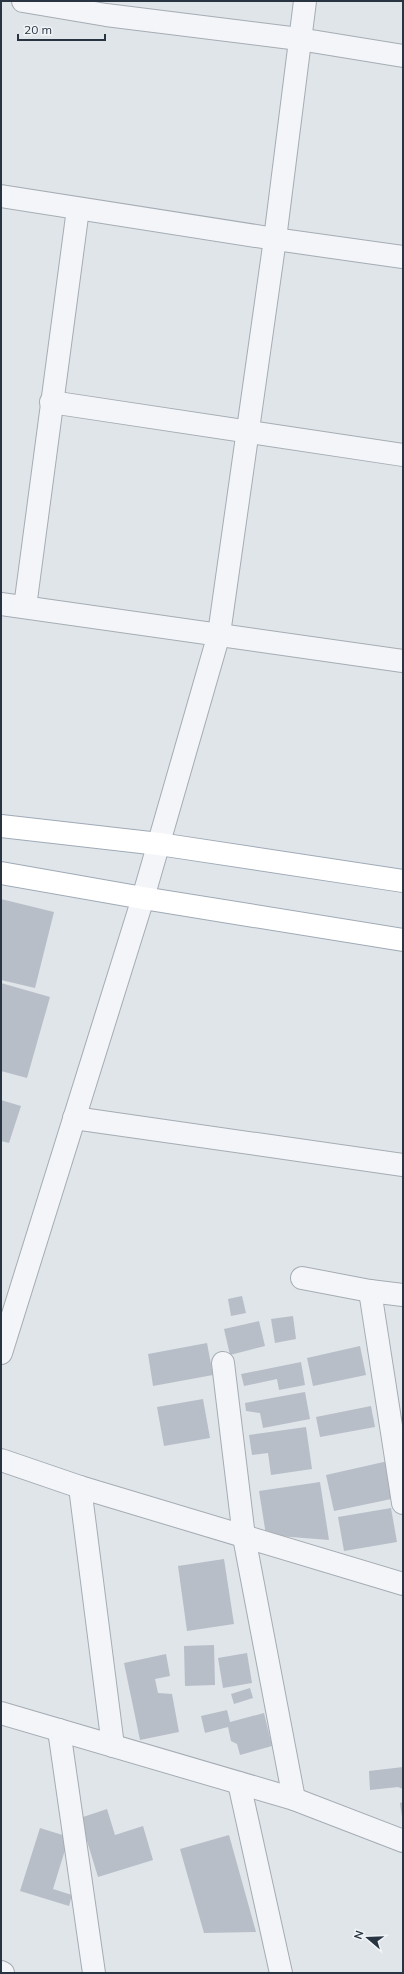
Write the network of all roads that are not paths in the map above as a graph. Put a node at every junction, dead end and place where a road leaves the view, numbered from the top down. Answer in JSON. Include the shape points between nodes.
{"nodes":[{"id":1,"x":23,"y":1,"type":"edge"},
{"id":2,"x":305,"y":1,"type":"edge"},
{"id":3,"x":107,"y":8,"type":"edge"},
{"id":4,"x":300,"y":39,"type":"junction"},
{"id":5,"x":403,"y":56,"type":"edge"},
{"id":6,"x":1,"y":196,"type":"edge"},
{"id":7,"x":78,"y":209,"type":"junction"},
{"id":8,"x":275,"y":239,"type":"junction"},
{"id":9,"x":403,"y":257,"type":"edge"},
{"id":10,"x":51,"y":402,"type":"junction"},
{"id":11,"x":248,"y":431,"type":"junction"},
{"id":12,"x":403,"y":455,"type":"edge"},
{"id":13,"x":1,"y":604,"type":"edge"},
{"id":14,"x":25,"y":606,"type":"junction"},
{"id":15,"x":219,"y":634,"type":"junction"},
{"id":16,"x":403,"y":661,"type":"edge"},
{"id":17,"x":1,"y":826,"type":"edge"},
{"id":18,"x":159,"y":844,"type":"junction"},
{"id":19,"x":1,"y":873,"type":"edge"},
{"id":20,"x":403,"y":881,"type":"edge"},
{"id":21,"x":143,"y":898,"type":"junction"},
{"id":22,"x":403,"y":940,"type":"edge"},
{"id":23,"x":74,"y":1118,"type":"junction"},
{"id":24,"x":403,"y":1165,"type":"edge"},
{"id":25,"x":302,"y":1278,"type":"dead end"},
{"id":26,"x":370,"y":1292,"type":"junction"},
{"id":27,"x":403,"y":1296,"type":"edge"},
{"id":28,"x":1,"y":1353,"type":"edge"},
{"id":29,"x":223,"y":1363,"type":"dead end"},
{"id":30,"x":1,"y":1460,"type":"edge"},
{"id":31,"x":80,"y":1487,"type":"junction"},
{"id":32,"x":403,"y":1503,"type":"edge"},
{"id":33,"x":244,"y":1536,"type":"junction"},
{"id":34,"x":403,"y":1584,"type":"edge"},
{"id":35,"x":1,"y":1713,"type":"edge"},
{"id":36,"x":59,"y":1730,"type":"junction"},
{"id":37,"x":113,"y":1746,"type":"junction"},
{"id":38,"x":239,"y":1783,"type":"junction"},
{"id":39,"x":294,"y":1799,"type":"junction"},
{"id":40,"x":403,"y":1841,"type":"edge"},
{"id":41,"x":94,"y":1973,"type":"edge"},
{"id":42,"x":281,"y":1973,"type":"edge"}],
"edges":[{"from":1,"to":3,"type":"street"},
{"from":2,"to":4,"type":"street"},
{"from":3,"to":4,"type":"street"},
{"from":4,"to":5,"type":"street"},
{"from":4,"to":8,"type":"street"},
{"from":6,"to":7,"type":"street"},
{"from":7,"to":8,"type":"street"},
{"from":7,"to":10,"type":"street"},
{"from":8,"to":9,"type":"street"},
{"from":8,"to":11,"type":"street"},
{"from":10,"to":11,"type":"street"},
{"from":10,"to":14,"type":"street"},
{"from":11,"to":12,"type":"street"},
{"from":11,"to":15,"type":"street"},
{"from":13,"to":14,"type":"street"},
{"from":14,"to":15,"type":"street"},
{"from":15,"to":16,"type":"street"},
{"from":15,"to":18,"type":"street"},
{"from":17,"to":18,"type":"main road"},
{"from":18,"to":20,"type":"main road"},
{"from":18,"to":21,"type":"street"},
{"from":19,"to":21,"type":"main road"},
{"from":21,"to":22,"type":"main road"},
{"from":21,"to":23,"type":"street"},
{"from":23,"to":24,"type":"street"},
{"from":23,"to":28,"type":"street"},
{"from":25,"to":26,"type":"street"},
{"from":26,"to":27,"type":"street"},
{"from":26,"to":32,"type":"street"},
{"from":29,"to":33,"type":"street"},
{"from":30,"to":31,"type":"street"},
{"from":31,"to":33,"type":"street"},
{"from":31,"to":37,"type":"street"},
{"from":33,"to":34,"type":"street"},
{"from":33,"to":39,"type":"street"},
{"from":35,"to":36,"type":"street"},
{"from":36,"to":37,"type":"street"},
{"from":36,"to":41,"type":"street"},
{"from":37,"to":38,"type":"street"},
{"from":38,"to":39,"type":"street"},
{"from":38,"to":42,"type":"street"},
{"from":39,"to":40,"type":"street"}]}
